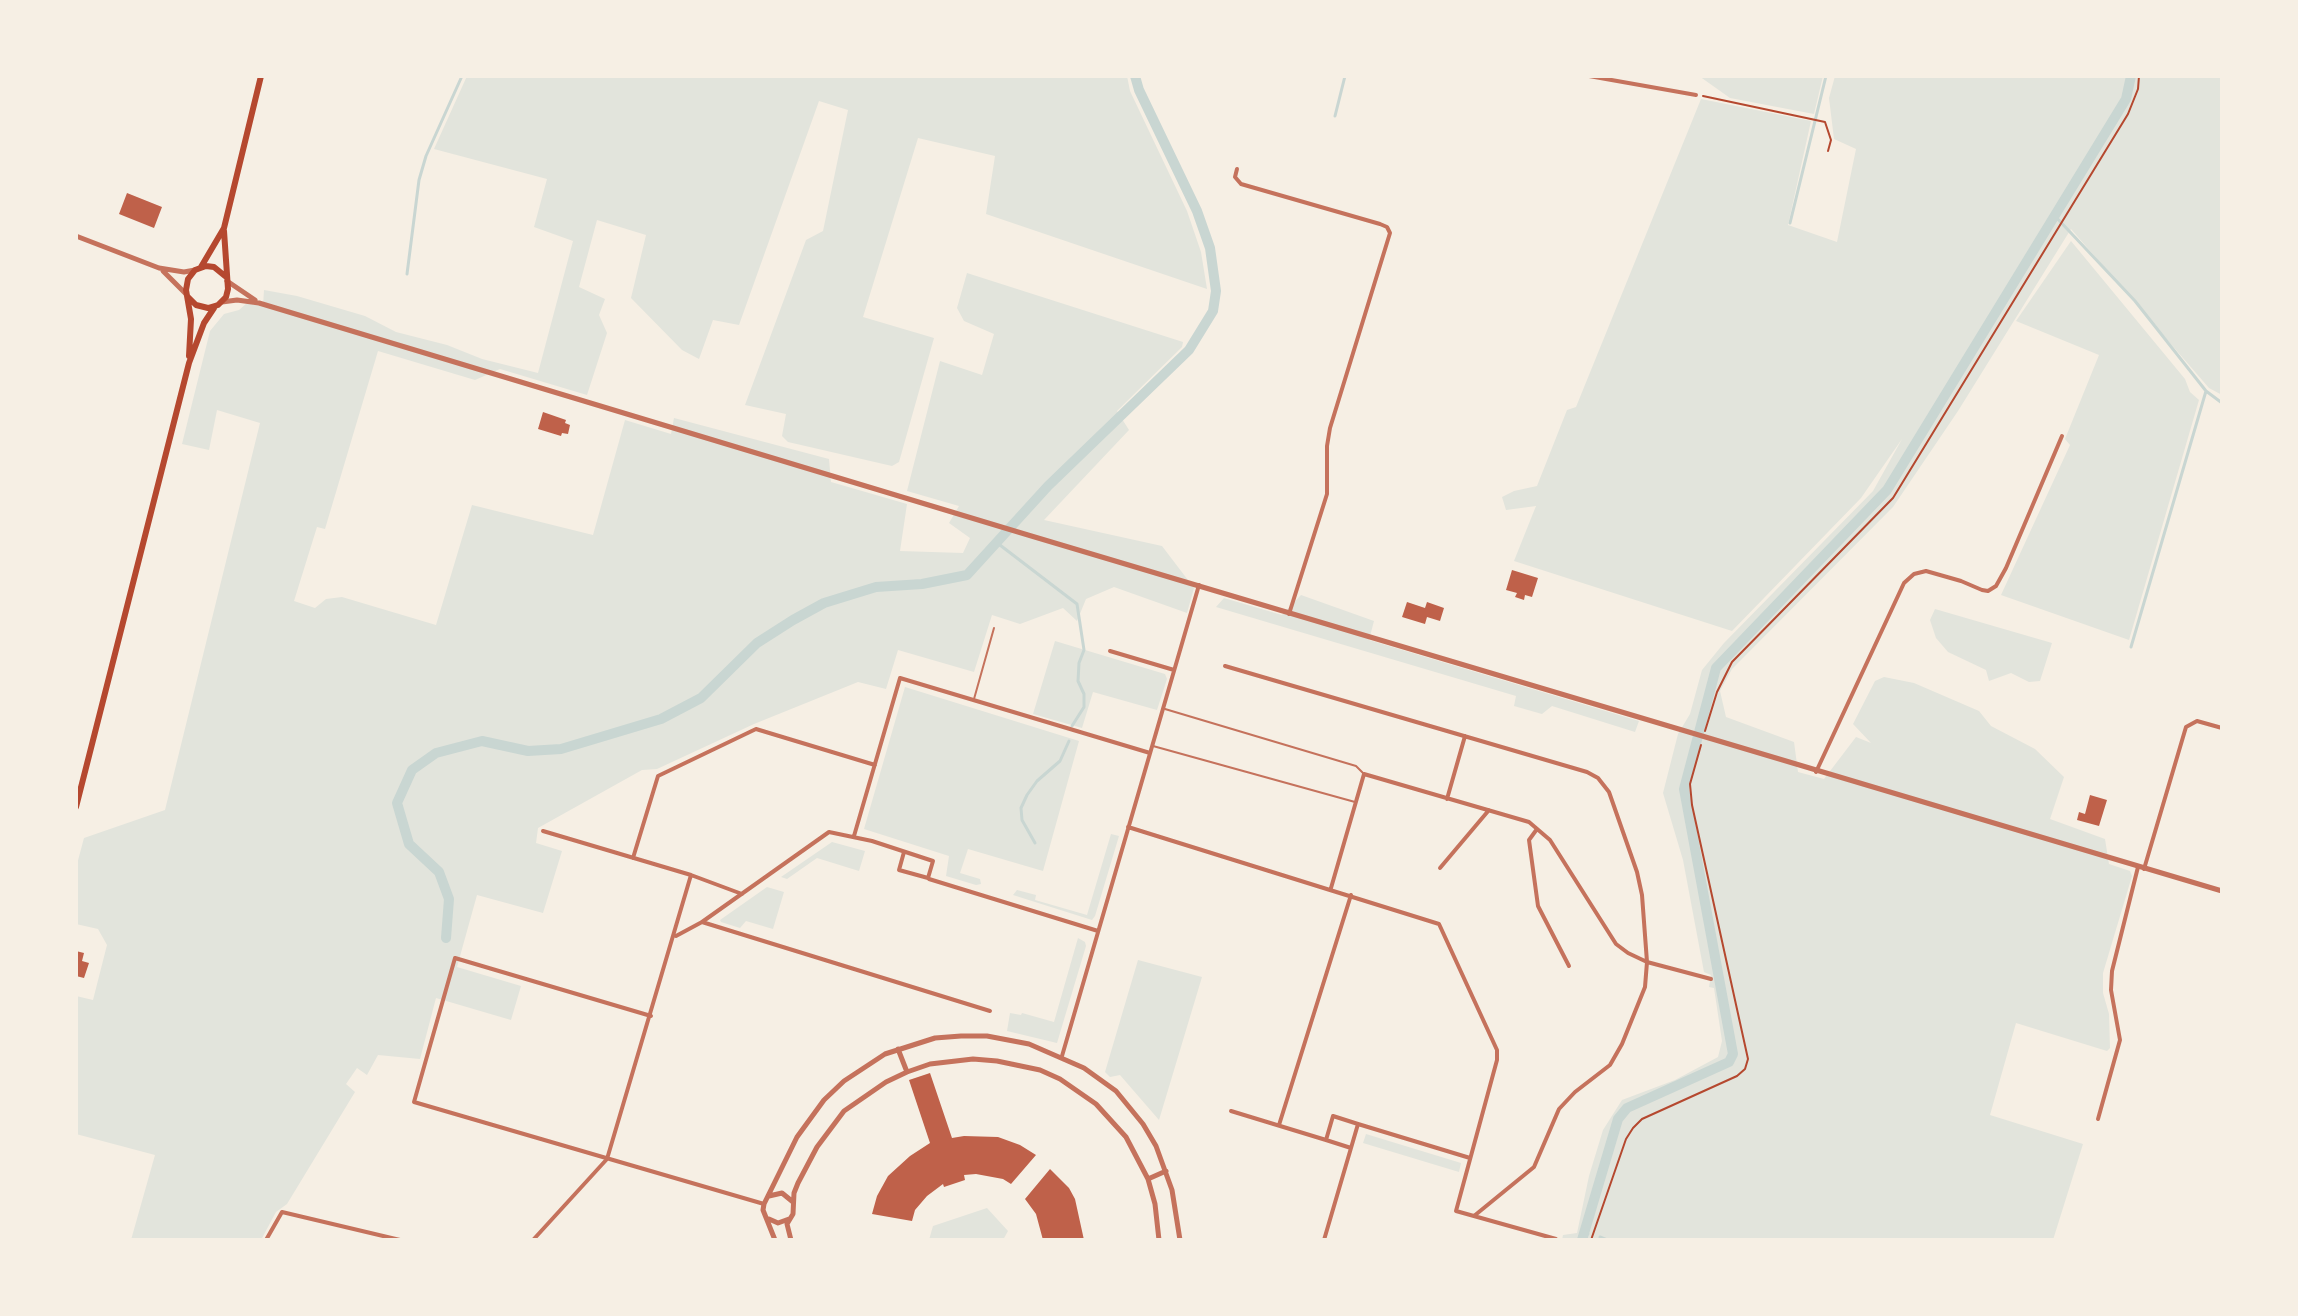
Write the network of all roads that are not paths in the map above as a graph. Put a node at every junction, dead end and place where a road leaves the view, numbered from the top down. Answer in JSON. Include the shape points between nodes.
{"nodes":[{"id":1,"x":261,"y":76,"type":"edge"},
{"id":2,"x":1589,"y":76,"type":"edge"},
{"id":3,"x":1696,"y":95,"type":"road end"},
{"id":4,"x":1237,"y":169,"type":"dead end"},
{"id":5,"x":224,"y":228,"type":"junction"},
{"id":6,"x":76,"y":236,"type":"edge"},
{"id":7,"x":159,"y":268,"type":"junction"},
{"id":8,"x":198,"y":268,"type":"junction"},
{"id":9,"x":226,"y":278,"type":"junction"},
{"id":10,"x":187,"y":296,"type":"junction"},
{"id":11,"x":222,"y":302,"type":"junction"},
{"id":12,"x":259,"y":303,"type":"junction"},
{"id":13,"x":214,"y":308,"type":"junction"},
{"id":14,"x":189,"y":363,"type":"junction"},
{"id":15,"x":2062,"y":436,"type":"dead end"},
{"id":16,"x":1199,"y":585,"type":"junction"},
{"id":17,"x":1289,"y":614,"type":"junction"},
{"id":18,"x":994,"y":628,"type":"dead end"},
{"id":19,"x":1110,"y":651,"type":"dead end"},
{"id":20,"x":1225,"y":666,"type":"dead end"},
{"id":21,"x":1174,"y":670,"type":"junction"},
{"id":22,"x":973,"y":700,"type":"junction"},
{"id":23,"x":1163,"y":709,"type":"junction"},
{"id":24,"x":2222,"y":728,"type":"edge"},
{"id":25,"x":1465,"y":736,"type":"junction"},
{"id":26,"x":1152,"y":745,"type":"junction"},
{"id":27,"x":1150,"y":753,"type":"junction"},
{"id":28,"x":875,"y":765,"type":"junction"},
{"id":29,"x":1816,"y":772,"type":"junction"},
{"id":30,"x":1364,"y":774,"type":"junction"},
{"id":31,"x":1447,"y":799,"type":"junction"},
{"id":32,"x":1356,"y":803,"type":"junction"},
{"id":33,"x":76,"y":807,"type":"edge"},
{"id":34,"x":1489,"y":810,"type":"junction"},
{"id":35,"x":1128,"y":827,"type":"junction"},
{"id":36,"x":1537,"y":829,"type":"junction"},
{"id":37,"x":543,"y":831,"type":"dead end"},
{"id":38,"x":854,"y":836,"type":"junction"},
{"id":39,"x":904,"y":852,"type":"junction"},
{"id":40,"x":633,"y":858,"type":"junction"},
{"id":41,"x":1440,"y":868,"type":"dead end"},
{"id":42,"x":2141,"y":868,"type":"junction"},
{"id":43,"x":691,"y":875,"type":"junction"},
{"id":44,"x":928,"y":878,"type":"junction"},
{"id":45,"x":1331,"y":888,"type":"junction"},
{"id":46,"x":2222,"y":891,"type":"edge"},
{"id":47,"x":742,"y":894,"type":"junction"},
{"id":48,"x":1351,"y":895,"type":"junction"},
{"id":49,"x":702,"y":922,"type":"junction"},
{"id":50,"x":1098,"y":931,"type":"junction"},
{"id":51,"x":674,"y":936,"type":"junction"},
{"id":52,"x":1647,"y":962,"type":"junction"},
{"id":53,"x":1569,"y":966,"type":"dead end"},
{"id":54,"x":1711,"y":979,"type":"dead end"},
{"id":55,"x":990,"y":1011,"type":"dead end"},
{"id":56,"x":651,"y":1016,"type":"junction"},
{"id":57,"x":898,"y":1049,"type":"junction"},
{"id":58,"x":1062,"y":1056,"type":"junction"},
{"id":59,"x":907,"y":1072,"type":"junction"},
{"id":60,"x":1231,"y":1111,"type":"dead end"},
{"id":61,"x":2098,"y":1119,"type":"dead end"},
{"id":62,"x":1358,"y":1124,"type":"junction"},
{"id":63,"x":1279,"y":1125,"type":"junction"},
{"id":64,"x":1326,"y":1140,"type":"junction"},
{"id":65,"x":1351,"y":1148,"type":"junction"},
{"id":66,"x":1470,"y":1158,"type":"junction"},
{"id":67,"x":607,"y":1159,"type":"junction"},
{"id":68,"x":1166,"y":1171,"type":"junction"},
{"id":69,"x":1148,"y":1179,"type":"junction"},
{"id":70,"x":768,"y":1197,"type":"junction"},
{"id":71,"x":793,"y":1202,"type":"junction"},
{"id":72,"x":764,"y":1204,"type":"junction"},
{"id":73,"x":765,"y":1215,"type":"junction"},
{"id":74,"x":1474,"y":1216,"type":"junction"},
{"id":75,"x":789,"y":1219,"type":"junction"},
{"id":76,"x":1556,"y":1239,"type":"edge"},
{"id":77,"x":266,"y":1240,"type":"edge"},
{"id":78,"x":400,"y":1240,"type":"edge"},
{"id":79,"x":533,"y":1240,"type":"edge"},
{"id":80,"x":775,"y":1240,"type":"edge"},
{"id":81,"x":791,"y":1240,"type":"edge"},
{"id":82,"x":1159,"y":1240,"type":"edge"},
{"id":83,"x":1180,"y":1240,"type":"edge"},
{"id":84,"x":1324,"y":1240,"type":"edge"}],
"edges":[{"from":1,"to":5,"type":"main road"},
{"from":2,"to":3,"type":"street"},
{"from":4,"to":17,"type":"street","via":[[1241,184],[1380,224],[1390,233],[1330,428],[1327,494]]},
{"from":5,"to":8,"type":"main road"},
{"from":5,"to":9,"type":"main road"},
{"from":6,"to":7,"type":"street"},
{"from":7,"to":8,"type":"street"},
{"from":7,"to":10,"type":"street"},
{"from":8,"to":9,"type":"main road","via":[[214,267]]},
{"from":8,"to":10,"type":"main road","via":[[188,279]]},
{"from":9,"to":11,"type":"main road"},
{"from":9,"to":12,"type":"street"},
{"from":10,"to":13,"type":"main road","via":[[196,305]]},
{"from":10,"to":14,"type":"main road"},
{"from":11,"to":12,"type":"street"},
{"from":11,"to":13,"type":"main road"},
{"from":12,"to":16,"type":"street"},
{"from":13,"to":14,"type":"main road"},
{"from":14,"to":33,"type":"main road"},
{"from":15,"to":29,"type":"street","via":[[1996,586],[1982,590],[1926,571],[1904,583]]},
{"from":16,"to":17,"type":"street"},
{"from":16,"to":21,"type":"street"},
{"from":17,"to":29,"type":"street"},
{"from":18,"to":22,"type":"lane"},
{"from":19,"to":21,"type":"street"},
{"from":20,"to":25,"type":"street"},
{"from":21,"to":23,"type":"street"},
{"from":22,"to":27,"type":"street"},
{"from":22,"to":28,"type":"street","via":[[900,678]]},
{"from":23,"to":26,"type":"street"},
{"from":23,"to":30,"type":"lane","via":[[1356,766]]},
{"from":24,"to":42,"type":"street","via":[[2199,721],[2186,727]]},
{"from":25,"to":31,"type":"street"},
{"from":25,"to":52,"type":"street","via":[[1598,778],[1609,792],[1637,872]]},
{"from":26,"to":27,"type":"street"},
{"from":26,"to":32,"type":"lane"},
{"from":27,"to":35,"type":"street"},
{"from":28,"to":38,"type":"street"},
{"from":28,"to":40,"type":"street","via":[[756,729],[658,776]]},
{"from":29,"to":42,"type":"street"},
{"from":30,"to":31,"type":"street"},
{"from":30,"to":32,"type":"street"},
{"from":31,"to":34,"type":"street"},
{"from":32,"to":45,"type":"street"},
{"from":34,"to":36,"type":"street"},
{"from":34,"to":41,"type":"street"},
{"from":35,"to":45,"type":"street"},
{"from":35,"to":50,"type":"street"},
{"from":36,"to":52,"type":"street","via":[[1550,840],[1616,944]]},
{"from":36,"to":53,"type":"street","via":[[1529,840],[1538,906]]},
{"from":37,"to":40,"type":"street"},
{"from":38,"to":39,"type":"street"},
{"from":38,"to":47,"type":"street","via":[[824,834]]},
{"from":39,"to":44,"type":"street","via":[[933,861]]},
{"from":39,"to":44,"type":"street","via":[[899,870]]},
{"from":40,"to":43,"type":"street"},
{"from":42,"to":46,"type":"street"},
{"from":42,"to":61,"type":"street","via":[[2111,977],[2119,1046]]},
{"from":43,"to":47,"type":"street"},
{"from":43,"to":51,"type":"street"},
{"from":44,"to":50,"type":"street"},
{"from":45,"to":48,"type":"street"},
{"from":47,"to":49,"type":"street"},
{"from":48,"to":63,"type":"street"},
{"from":48,"to":66,"type":"street","via":[[1439,924],[1495,1042],[1497,1060]]},
{"from":49,"to":51,"type":"street"},
{"from":49,"to":55,"type":"street"},
{"from":50,"to":58,"type":"street"},
{"from":51,"to":56,"type":"street"},
{"from":52,"to":54,"type":"street"},
{"from":52,"to":74,"type":"street","via":[[1645,987],[1610,1065],[1559,1109],[1534,1167]]},
{"from":56,"to":67,"type":"street"},
{"from":56,"to":67,"type":"street","via":[[455,958],[414,1102]]},
{"from":57,"to":58,"type":"street","via":[[935,1038],[987,1036]]},
{"from":57,"to":59,"type":"street"},
{"from":57,"to":70,"type":"street","via":[[864,1066],[824,1100],[797,1137]]},
{"from":58,"to":68,"type":"street","via":[[1099,1077],[1132,1108]]},
{"from":59,"to":69,"type":"street","via":[[973,1059],[1021,1065],[1060,1079],[1113,1120]]},
{"from":59,"to":71,"type":"street","via":[[844,1111],[806,1167]]},
{"from":60,"to":63,"type":"street"},
{"from":62,"to":64,"type":"street","via":[[1333,1116]]},
{"from":62,"to":65,"type":"street"},
{"from":62,"to":66,"type":"street"},
{"from":63,"to":64,"type":"street"},
{"from":64,"to":65,"type":"street"},
{"from":65,"to":84,"type":"street"},
{"from":66,"to":74,"type":"street","via":[[1456,1211]]},
{"from":67,"to":72,"type":"street"},
{"from":67,"to":79,"type":"street"},
{"from":68,"to":69,"type":"street"},
{"from":68,"to":83,"type":"street"},
{"from":69,"to":82,"type":"street"},
{"from":70,"to":71,"type":"street","via":[[782,1193]]},
{"from":70,"to":72,"type":"street"},
{"from":71,"to":75,"type":"street"},
{"from":72,"to":73,"type":"street"},
{"from":73,"to":75,"type":"street","via":[[778,1223]]},
{"from":73,"to":80,"type":"street"},
{"from":74,"to":76,"type":"street"},
{"from":75,"to":81,"type":"street"},
{"from":77,"to":78,"type":"street","via":[[282,1212]]}]}
